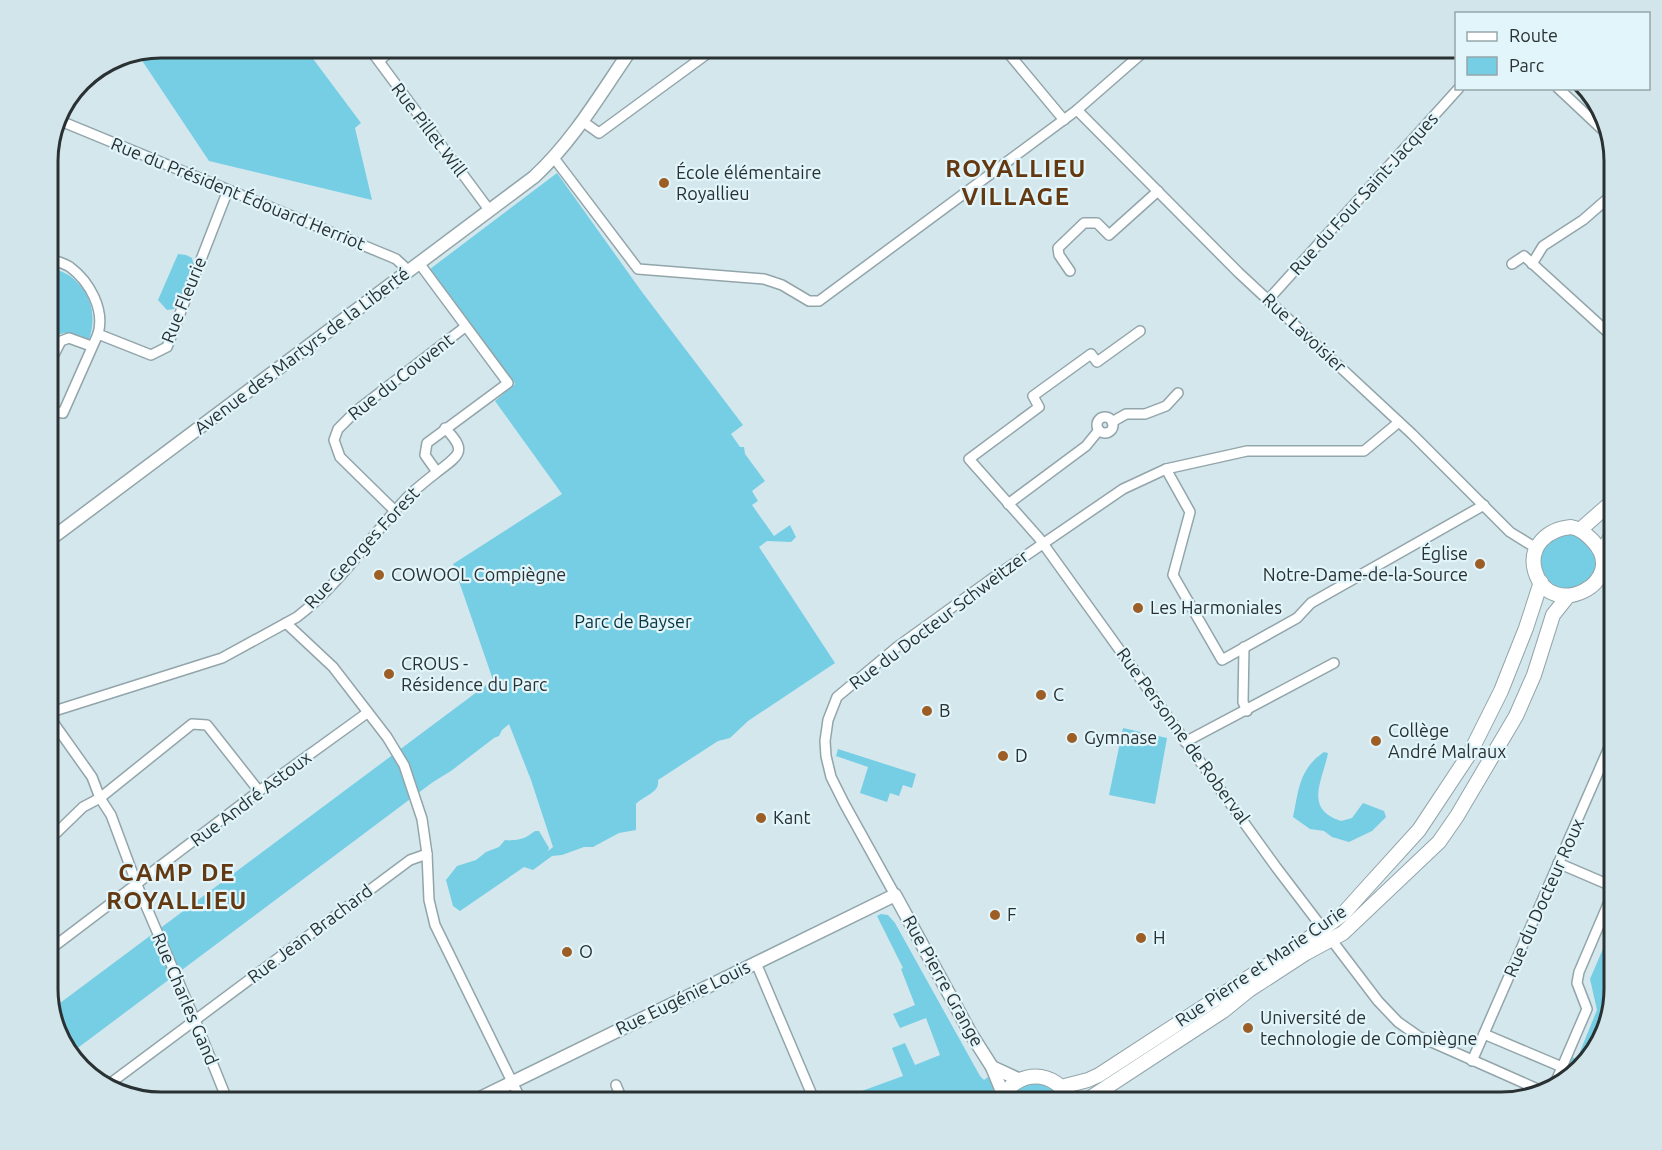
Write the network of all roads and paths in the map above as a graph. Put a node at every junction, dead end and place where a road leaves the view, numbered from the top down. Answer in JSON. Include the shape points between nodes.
{"nodes":[{"id":1,"x":377,"y":58,"type":"edge"},
{"id":2,"x":382,"y":58,"type":"edge"},
{"id":3,"x":625,"y":58,"type":"edge"},
{"id":4,"x":701,"y":58,"type":"edge"},
{"id":5,"x":1012,"y":58,"type":"edge"},
{"id":6,"x":1137,"y":58,"type":"edge"},
{"id":7,"x":379,"y":61,"type":"junction"},
{"id":8,"x":1457,"y":90,"type":"edge"},
{"id":9,"x":1560,"y":90,"type":"edge"},
{"id":10,"x":1077,"y":110,"type":"junction"},
{"id":11,"x":1064,"y":120,"type":"junction"},
{"id":12,"x":582,"y":122,"type":"junction"},
{"id":13,"x":66,"y":123,"type":"edge"},
{"id":14,"x":1597,"y":124,"type":"edge"},
{"id":15,"x":554,"y":158,"type":"junction"},
{"id":16,"x":228,"y":190,"type":"junction"},
{"id":17,"x":1158,"y":191,"type":"junction"},
{"id":18,"x":1604,"y":202,"type":"edge"},
{"id":19,"x":490,"y":211,"type":"junction"},
{"id":20,"x":59,"y":262,"type":"edge"},
{"id":21,"x":1512,"y":264,"type":"dead end"},
{"id":22,"x":1532,"y":264,"type":"junction"},
{"id":23,"x":414,"y":267,"type":"junction"},
{"id":24,"x":1070,"y":271,"type":"dead end"},
{"id":25,"x":1268,"y":300,"type":"junction"},
{"id":26,"x":465,"y":327,"type":"junction"},
{"id":27,"x":1604,"y":329,"type":"edge"},
{"id":28,"x":1140,"y":331,"type":"dead end"},
{"id":29,"x":98,"y":334,"type":"junction"},
{"id":30,"x":59,"y":345,"type":"edge"},
{"id":31,"x":91,"y":346,"type":"junction"},
{"id":32,"x":1178,"y":393,"type":"dead end"},
{"id":33,"x":59,"y":412,"type":"edge"},
{"id":34,"x":1399,"y":422,"type":"junction"},
{"id":35,"x":445,"y":428,"type":"junction"},
{"id":36,"x":1166,"y":469,"type":"junction"},
{"id":37,"x":437,"y":472,"type":"junction"},
{"id":38,"x":1008,"y":504,"type":"junction"},
{"id":39,"x":1484,"y":505,"type":"junction"},
{"id":40,"x":1604,"y":509,"type":"edge"},
{"id":41,"x":395,"y":511,"type":"junction"},
{"id":42,"x":1581,"y":529,"type":"junction"},
{"id":43,"x":59,"y":533,"type":"edge"},
{"id":44,"x":1043,"y":544,"type":"junction"},
{"id":45,"x":1536,"y":548,"type":"junction"},
{"id":46,"x":1604,"y":548,"type":"edge"},
{"id":47,"x":1602,"y":552,"type":"junction"},
{"id":48,"x":1541,"y":582,"type":"junction"},
{"id":49,"x":1568,"y":596,"type":"junction"},
{"id":50,"x":286,"y":623,"type":"junction"},
{"id":51,"x":1244,"y":647,"type":"junction"},
{"id":52,"x":1334,"y":663,"type":"dead end"},
{"id":53,"x":59,"y":710,"type":"edge"},
{"id":54,"x":1247,"y":711,"type":"junction"},
{"id":55,"x":366,"y":714,"type":"junction"},
{"id":56,"x":59,"y":730,"type":"edge"},
{"id":57,"x":1185,"y":742,"type":"junction"},
{"id":58,"x":1604,"y":760,"type":"edge"},
{"id":59,"x":259,"y":791,"type":"junction"},
{"id":60,"x":100,"y":798,"type":"junction"},
{"id":61,"x":59,"y":830,"type":"edge"},
{"id":62,"x":427,"y":854,"type":"junction"},
{"id":63,"x":1558,"y":863,"type":"junction"},
{"id":64,"x":1604,"y":884,"type":"edge"},
{"id":65,"x":137,"y":885,"type":"junction"},
{"id":66,"x":895,"y":895,"type":"junction"},
{"id":67,"x":1604,"y":912,"type":"edge"},
{"id":68,"x":1326,"y":934,"type":"junction"},
{"id":69,"x":59,"y":943,"type":"edge"},
{"id":70,"x":756,"y":963,"type":"junction"},
{"id":71,"x":195,"y":1020,"type":"junction"},
{"id":72,"x":1484,"y":1034,"type":"junction"},
{"id":73,"x":1472,"y":1061,"type":"junction"},
{"id":74,"x":992,"y":1067,"type":"junction"},
{"id":75,"x":1562,"y":1067,"type":"junction"},
{"id":76,"x":1560,"y":1072,"type":"edge"},
{"id":77,"x":115,"y":1080,"type":"edge"},
{"id":78,"x":1020,"y":1080,"type":"junction"},
{"id":79,"x":513,"y":1082,"type":"junction"},
{"id":80,"x":616,"y":1084,"type":"dead end"},
{"id":81,"x":1061,"y":1087,"type":"junction"},
{"id":82,"x":1532,"y":1087,"type":"edge"},
{"id":83,"x":224,"y":1092,"type":"edge"},
{"id":84,"x":492,"y":1092,"type":"edge"},
{"id":85,"x":518,"y":1092,"type":"edge"},
{"id":86,"x":619,"y":1092,"type":"edge"},
{"id":87,"x":811,"y":1092,"type":"edge"},
{"id":88,"x":999,"y":1092,"type":"edge"},
{"id":89,"x":1006,"y":1092,"type":"edge"},
{"id":90,"x":1064,"y":1092,"type":"edge"},
{"id":91,"x":1099,"y":1092,"type":"edge"}],
"edges":[{"from":1,"to":7,"type":"street","name":"Rue Pillet Will"},
{"from":2,"to":7,"type":"street"},
{"from":3,"to":12,"type":"street","name":"Avenue des Martyrs de la Liberté"},
{"from":4,"to":12,"type":"street","via":[[599,133]]},
{"from":5,"to":11,"type":"street"},
{"from":6,"to":10,"type":"street"},
{"from":7,"to":19,"type":"street","name":"Rue Pillet Will"},
{"from":8,"to":25,"type":"street","name":"Rue du Four Saint-Jacques"},
{"from":9,"to":14,"type":"street"},
{"from":10,"to":11,"type":"street"},
{"from":10,"to":17,"type":"street","name":"Rue Lavoisier"},
{"from":11,"to":15,"type":"street","via":[[813,302],[764,279],[638,269]]},
{"from":12,"to":15,"type":"street","name":"Avenue des Martyrs de la Liberté"},
{"from":13,"to":16,"type":"street","name":"Rue du Président Édouard Herriot"},
{"from":15,"to":19,"type":"street","name":"Avenue des Martyrs de la Liberté"},
{"from":16,"to":23,"type":"street","name":"Rue du Président Édouard Herriot"},
{"from":16,"to":29,"type":"street","name":"Rue Fleurie","via":[[167,348],[151,355]]},
{"from":17,"to":24,"type":"street","via":[[1109,235],[1097,223],[1084,223],[1063,242],[1058,248],[1059,255]]},
{"from":17,"to":25,"type":"street","name":"Rue Lavoisier"},
{"from":18,"to":22,"type":"street","via":[[1543,246]]},
{"from":19,"to":23,"type":"street","name":"Avenue des Martyrs de la Liberté"},
{"from":20,"to":29,"type":"street","via":[[69,266],[92,293],[100,321]]},
{"from":21,"to":22,"type":"street","via":[[1524,256]]},
{"from":22,"to":27,"type":"street"},
{"from":23,"to":26,"type":"street"},
{"from":23,"to":43,"type":"street","name":"Avenue des Martyrs de la Liberté"},
{"from":25,"to":34,"type":"street","name":"Rue Lavoisier"},
{"from":26,"to":35,"type":"street","via":[[508,382]]},
{"from":26,"to":41,"type":"street","name":"Rue du Couvent","via":[[338,429],[334,440],[340,457]]},
{"from":28,"to":38,"type":"street","name":"Rue Personne de Roberval","via":[[1098,362],[1091,354],[1033,396],[1039,406],[969,459]]},
{"from":29,"to":31,"type":"street"},
{"from":30,"to":31,"type":"street","via":[[69,338]]},
{"from":31,"to":33,"type":"street","via":[[63,413]]},
{"from":32,"to":38,"type":"street","via":[[1166,406],[1145,414],[1126,414],[1112,422],[1108,432],[1099,430],[1086,446]]},
{"from":34,"to":36,"type":"street","name":"Rue du Docteur Schweitzer","via":[[1364,451],[1247,451]]},
{"from":34,"to":39,"type":"street","name":"Rue Lavoisier"},
{"from":35,"to":37,"type":"street","via":[[425,449]]},
{"from":35,"to":37,"type":"street","name":"Rue Georges Forest","via":[[460,448],[456,457]]},
{"from":36,"to":44,"type":"street","name":"Rue du Docteur Schweitzer","via":[[1122,489]]},
{"from":36,"to":51,"type":"street","via":[[1190,512],[1173,575],[1222,660]]},
{"from":37,"to":41,"type":"street","name":"Rue Georges Forest"},
{"from":38,"to":44,"type":"street","name":"Rue Personne de Roberval"},
{"from":39,"to":45,"type":"street","name":"Rue Lavoisier","via":[[1510,532]]},
{"from":39,"to":51,"type":"street","via":[[1311,603],[1297,618]]},
{"from":40,"to":42,"type":"main road"},
{"from":41,"to":50,"type":"street","name":"Rue Georges Forest","via":[[344,573],[308,608]]},
{"from":42,"to":45,"type":"main road","via":[[1570,527],[1550,532]]},
{"from":42,"to":47,"type":"main road"},
{"from":44,"to":57,"type":"street","name":"Rue Personne de Roberval"},
{"from":44,"to":66,"type":"street","name":"Rue du Docteur Schweitzer","via":[[897,647],[837,697],[831,707],[825,741],[831,777]]},
{"from":45,"to":48,"type":"main road","via":[[1534,566]]},
{"from":46,"to":47,"type":"main road"},
{"from":47,"to":49,"type":"main road","via":[[1599,577],[1586,591]]},
{"from":48,"to":49,"type":"main road"},
{"from":48,"to":68,"type":"main road","name":"Rue Pierre et Marie Curie","via":[[1501,691],[1470,753],[1419,830]]},
{"from":49,"to":68,"type":"main road","name":"Rue Pierre et Marie Curie","via":[[1553,615],[1516,716],[1439,842],[1354,924]]},
{"from":50,"to":53,"type":"street","name":"Rue Georges Forest","via":[[222,658]]},
{"from":50,"to":55,"type":"street","via":[[333,667]]},
{"from":51,"to":54,"type":"street"},
{"from":52,"to":54,"type":"street"},
{"from":54,"to":57,"type":"street"},
{"from":55,"to":59,"type":"street","name":"Rue André Astoux"},
{"from":55,"to":62,"type":"street","via":[[387,737],[404,765],[422,819]]},
{"from":56,"to":60,"type":"street","name":"Rue Charles Gand","via":[[92,777]]},
{"from":57,"to":68,"type":"street","name":"Rue Personne de Roberval"},
{"from":58,"to":63,"type":"street","name":"Rue du Docteur Roux"},
{"from":59,"to":60,"type":"street","via":[[207,725],[192,724]]},
{"from":59,"to":65,"type":"street","name":"Rue André Astoux"},
{"from":60,"to":61,"type":"street","via":[[83,807]]},
{"from":60,"to":65,"type":"street","name":"Rue Charles Gand","via":[[111,814]]},
{"from":62,"to":71,"type":"street","name":"Rue Jean Brachard","via":[[410,860]]},
{"from":62,"to":79,"type":"street","via":[[429,900],[435,925]]},
{"from":63,"to":64,"type":"street"},
{"from":63,"to":72,"type":"street","name":"Rue du Docteur Roux"},
{"from":65,"to":69,"type":"street","name":"Rue André Astoux"},
{"from":65,"to":71,"type":"street","name":"Rue Charles Gand"},
{"from":66,"to":70,"type":"street","name":"Rue Eugénie Louis"},
{"from":66,"to":74,"type":"street","name":"Rue Pierre Grange"},
{"from":67,"to":75,"type":"street","via":[[1577,982],[1587,1009]]},
{"from":68,"to":73,"type":"street","name":"Rue Personne de Roberval","via":[[1398,1022],[1418,1036]]},
{"from":68,"to":81,"type":"main road","name":"Rue Pierre et Marie Curie","via":[[1099,1075]]},
{"from":68,"to":91,"type":"main road","name":"Rue Pierre et Marie Curie","via":[[1306,953],[1223,1011]]},
{"from":70,"to":79,"type":"street","name":"Rue Eugénie Louis"},
{"from":70,"to":87,"type":"street"},
{"from":71,"to":77,"type":"street","name":"Rue Jean Brachard"},
{"from":71,"to":83,"type":"street","name":"Rue Charles Gand"},
{"from":72,"to":73,"type":"street","name":"Rue du Docteur Roux"},
{"from":72,"to":75,"type":"street"},
{"from":73,"to":82,"type":"street","name":"Rue Personne de Roberval"},
{"from":74,"to":78,"type":"street","name":"Rue Pierre Grange"},
{"from":74,"to":88,"type":"street","name":"Rue Pierre Grange"},
{"from":75,"to":76,"type":"street"},
{"from":78,"to":81,"type":"main road","via":[[1042,1077]]},
{"from":78,"to":89,"type":"main road"},
{"from":79,"to":84,"type":"street","name":"Rue Eugénie Louis"},
{"from":79,"to":85,"type":"street"},
{"from":80,"to":86,"type":"street"},
{"from":81,"to":90,"type":"main road"}]}
